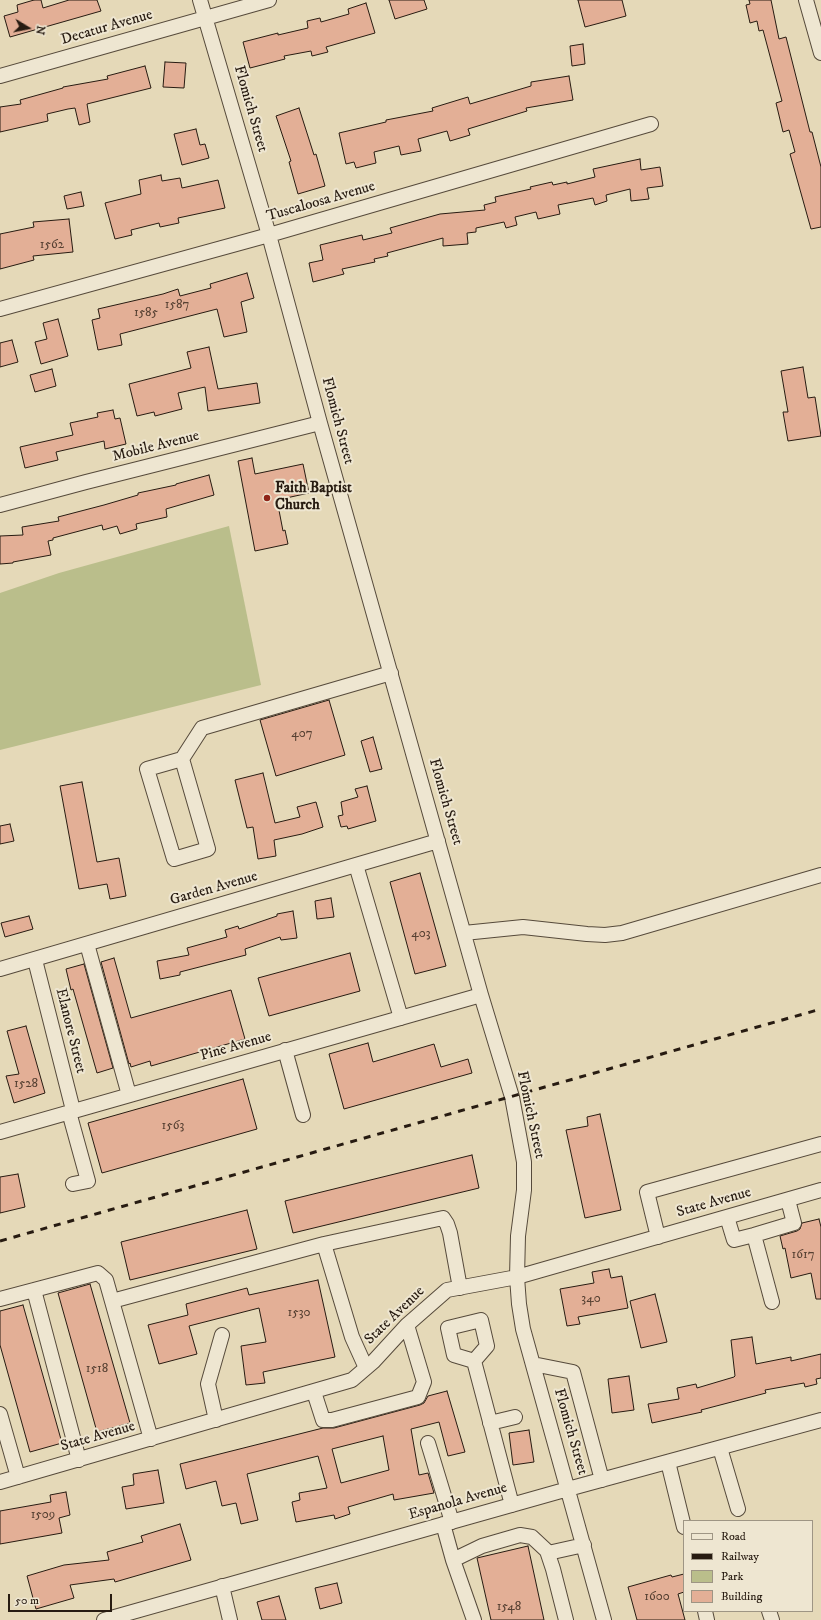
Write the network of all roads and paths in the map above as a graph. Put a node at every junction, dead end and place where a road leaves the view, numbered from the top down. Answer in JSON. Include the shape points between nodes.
{"nodes":[{"id":1,"x":200,"y":0,"type":"edge"},
{"id":2,"x":269,"y":0,"type":"edge"},
{"id":3,"x":806,"y":0,"type":"edge"},
{"id":4,"x":248,"y":3,"type":"edge"},
{"id":5,"x":205,"y":18,"type":"junction"},
{"id":6,"x":821,"y":53,"type":"edge"},
{"id":7,"x":0,"y":76,"type":"edge"},
{"id":8,"x":650,"y":124,"type":"dead end"},
{"id":9,"x":269,"y":235,"type":"junction"},
{"id":10,"x":0,"y":309,"type":"edge"},
{"id":11,"x":320,"y":423,"type":"junction"},
{"id":12,"x":0,"y":505,"type":"edge"},
{"id":13,"x":391,"y":673,"type":"junction"},
{"id":14,"x":182,"y":759,"type":"junction"},
{"id":15,"x":438,"y":841,"type":"junction"},
{"id":16,"x":356,"y":865,"type":"junction"},
{"id":17,"x":821,"y":875,"type":"edge"},
{"id":18,"x":464,"y":933,"type":"junction"},
{"id":19,"x":87,"y":944,"type":"junction"},
{"id":20,"x":35,"y":960,"type":"junction"},
{"id":21,"x":0,"y":969,"type":"edge"},
{"id":22,"x":481,"y":995,"type":"junction"},
{"id":23,"x":401,"y":1018,"type":"junction"},
{"id":24,"x":285,"y":1050,"type":"junction"},
{"id":25,"x":129,"y":1095,"type":"junction"},
{"id":26,"x":71,"y":1111,"type":"junction"},
{"id":27,"x":303,"y":1115,"type":"dead end"},
{"id":28,"x":0,"y":1132,"type":"edge"},
{"id":29,"x":821,"y":1144,"type":"edge"},
{"id":30,"x":73,"y":1184,"type":"dead end"},
{"id":31,"x":821,"y":1190,"type":"edge"},
{"id":32,"x":788,"y":1200,"type":"junction"},
{"id":33,"x":727,"y":1217,"type":"junction"},
{"id":34,"x":754,"y":1235,"type":"junction"},
{"id":35,"x":658,"y":1237,"type":"junction"},
{"id":36,"x":324,"y":1244,"type":"junction"},
{"id":37,"x":517,"y":1277,"type":"junction"},
{"id":38,"x":460,"y":1288,"type":"junction"},
{"id":39,"x":34,"y":1290,"type":"junction"},
{"id":40,"x":0,"y":1299,"type":"edge"},
{"id":41,"x":112,"y":1301,"type":"junction"},
{"id":42,"x":772,"y":1302,"type":"dead end"},
{"id":43,"x":407,"y":1325,"type":"junction"},
{"id":44,"x":222,"y":1336,"type":"dead end"},
{"id":45,"x":474,"y":1362,"type":"dead end"},
{"id":46,"x":533,"y":1364,"type":"junction"},
{"id":47,"x":366,"y":1368,"type":"junction"},
{"id":48,"x":314,"y":1392,"type":"junction"},
{"id":49,"x":0,"y":1414,"type":"edge"},
{"id":50,"x":515,"y":1417,"type":"dead end"},
{"id":51,"x":216,"y":1420,"type":"junction"},
{"id":52,"x":821,"y":1420,"type":"edge"},
{"id":53,"x":490,"y":1423,"type":"junction"},
{"id":54,"x":151,"y":1439,"type":"junction"},
{"id":55,"x":428,"y":1443,"type":"dead end"},
{"id":56,"x":720,"y":1448,"type":"junction"},
{"id":57,"x":79,"y":1460,"type":"junction"},
{"id":58,"x":668,"y":1462,"type":"junction"},
{"id":59,"x":18,"y":1477,"type":"junction"},
{"id":60,"x":602,"y":1480,"type":"junction"},
{"id":61,"x":0,"y":1482,"type":"edge"},
{"id":62,"x":568,"y":1489,"type":"junction"},
{"id":63,"x":512,"y":1505,"type":"junction"},
{"id":64,"x":738,"y":1509,"type":"dead end"},
{"id":65,"x":447,"y":1523,"type":"junction"},
{"id":66,"x":683,"y":1523,"type":"edge"},
{"id":67,"x":584,"y":1545,"type":"junction"},
{"id":68,"x":548,"y":1553,"type":"junction"},
{"id":69,"x":453,"y":1560,"type":"junction"},
{"id":70,"x":222,"y":1586,"type":"junction"},
{"id":71,"x":147,"y":1615,"type":"edge"},
{"id":72,"x":104,"y":1620,"type":"edge"},
{"id":73,"x":230,"y":1620,"type":"edge"},
{"id":74,"x":474,"y":1620,"type":"edge"},
{"id":75,"x":566,"y":1620,"type":"edge"},
{"id":76,"x":604,"y":1620,"type":"edge"}],
"edges":[{"from":1,"to":5,"type":"street","name":"Flomich Street"},
{"from":2,"to":4,"type":"street","name":"Decatur Avenue"},
{"from":3,"to":6,"type":"street"},
{"from":4,"to":5,"type":"street","name":"Decatur Avenue"},
{"from":5,"to":7,"type":"street","name":"Decatur Avenue"},
{"from":5,"to":9,"type":"street","name":"Flomich Street"},
{"from":8,"to":9,"type":"street","name":"Tuscaloosa Avenue"},
{"from":9,"to":10,"type":"street","name":"Tuscaloosa Avenue"},
{"from":9,"to":11,"type":"street","name":"Flomich Street"},
{"from":11,"to":12,"type":"street","name":"Mobile Avenue"},
{"from":11,"to":13,"type":"street","name":"Flomich Street"},
{"from":13,"to":14,"type":"street","via":[[202,728]]},
{"from":13,"to":15,"type":"street","name":"Flomich Street"},
{"from":14,"to":14,"type":"street","via":[[208,850],[174,860],[147,769]]},
{"from":15,"to":16,"type":"street","name":"Garden Avenue"},
{"from":15,"to":18,"type":"street","name":"Flomich Street"},
{"from":16,"to":19,"type":"street","name":"Garden Avenue"},
{"from":16,"to":23,"type":"street"},
{"from":17,"to":18,"type":"street","via":[[605,935],[523,927]]},
{"from":18,"to":22,"type":"street","name":"Flomich Street"},
{"from":19,"to":20,"type":"street","name":"Garden Avenue"},
{"from":19,"to":25,"type":"street"},
{"from":20,"to":21,"type":"street","name":"Garden Avenue"},
{"from":20,"to":26,"type":"street","name":"Elanore Street"},
{"from":22,"to":23,"type":"street","name":"Pine Avenue"},
{"from":22,"to":37,"type":"street","name":"Flomich Street","via":[[512,1097],[524,1162]]},
{"from":23,"to":24,"type":"street","name":"Pine Avenue"},
{"from":24,"to":25,"type":"street","name":"Pine Avenue"},
{"from":24,"to":27,"type":"street"},
{"from":25,"to":26,"type":"street","name":"Pine Avenue"},
{"from":26,"to":28,"type":"street","name":"Pine Avenue"},
{"from":26,"to":30,"type":"street","name":"Elanore Street","via":[[88,1181]]},
{"from":29,"to":35,"type":"street","via":[[647,1192]]},
{"from":31,"to":32,"type":"street","name":"State Avenue"},
{"from":32,"to":33,"type":"street","name":"State Avenue"},
{"from":32,"to":34,"type":"street","via":[[794,1223]]},
{"from":33,"to":34,"type":"street","via":[[734,1240]]},
{"from":33,"to":35,"type":"street","name":"State Avenue"},
{"from":34,"to":42,"type":"street"},
{"from":35,"to":37,"type":"street","name":"State Avenue"},
{"from":36,"to":38,"type":"street","via":[[443,1218],[450,1233]]},
{"from":36,"to":41,"type":"street"},
{"from":36,"to":47,"type":"street","via":[[352,1337]]},
{"from":37,"to":38,"type":"street","name":"State Avenue"},
{"from":37,"to":46,"type":"street","name":"Flomich Street","via":[[518,1304]]},
{"from":38,"to":43,"type":"street","name":"State Avenue","via":[[447,1290]]},
{"from":39,"to":40,"type":"street"},
{"from":39,"to":41,"type":"street","via":[[98,1273],[106,1280]]},
{"from":39,"to":57,"type":"street"},
{"from":41,"to":54,"type":"street"},
{"from":43,"to":47,"type":"street","name":"State Avenue"},
{"from":43,"to":48,"type":"street","via":[[424,1382],[418,1398],[332,1420],[323,1420]]},
{"from":44,"to":51,"type":"street","via":[[208,1384]]},
{"from":45,"to":53,"type":"street"},
{"from":46,"to":60,"type":"street","via":[[573,1372]]},
{"from":46,"to":62,"type":"street","name":"Flomich Street"},
{"from":47,"to":48,"type":"street","name":"State Avenue","via":[[352,1380]]},
{"from":48,"to":51,"type":"street","name":"State Avenue"},
{"from":49,"to":59,"type":"street"},
{"from":50,"to":53,"type":"street"},
{"from":51,"to":54,"type":"street","name":"State Avenue"},
{"from":52,"to":56,"type":"street","name":"Espanola Avenue"},
{"from":53,"to":63,"type":"street"},
{"from":54,"to":57,"type":"street","name":"State Avenue"},
{"from":55,"to":65,"type":"street"},
{"from":56,"to":58,"type":"street","name":"Espanola Avenue"},
{"from":56,"to":64,"type":"street"},
{"from":57,"to":59,"type":"street","name":"State Avenue"},
{"from":58,"to":60,"type":"street","name":"Espanola Avenue"},
{"from":58,"to":66,"type":"street"},
{"from":59,"to":61,"type":"street","name":"State Avenue"},
{"from":60,"to":62,"type":"street","name":"Espanola Avenue"},
{"from":62,"to":63,"type":"street","name":"Espanola Avenue"},
{"from":62,"to":67,"type":"street","name":"Flomich Street"},
{"from":63,"to":65,"type":"street","name":"Espanola Avenue"},
{"from":65,"to":69,"type":"street"},
{"from":65,"to":70,"type":"street","name":"Espanola Avenue"},
{"from":67,"to":68,"type":"street"},
{"from":67,"to":76,"type":"street","name":"Flomich Street"},
{"from":68,"to":69,"type":"street","via":[[532,1537],[520,1535],[482,1546]]},
{"from":68,"to":75,"type":"street"},
{"from":69,"to":74,"type":"street"},
{"from":70,"to":71,"type":"street","name":"Espanola Avenue"},
{"from":70,"to":73,"type":"street"},
{"from":71,"to":72,"type":"street","name":"Espanola Avenue"}]}
